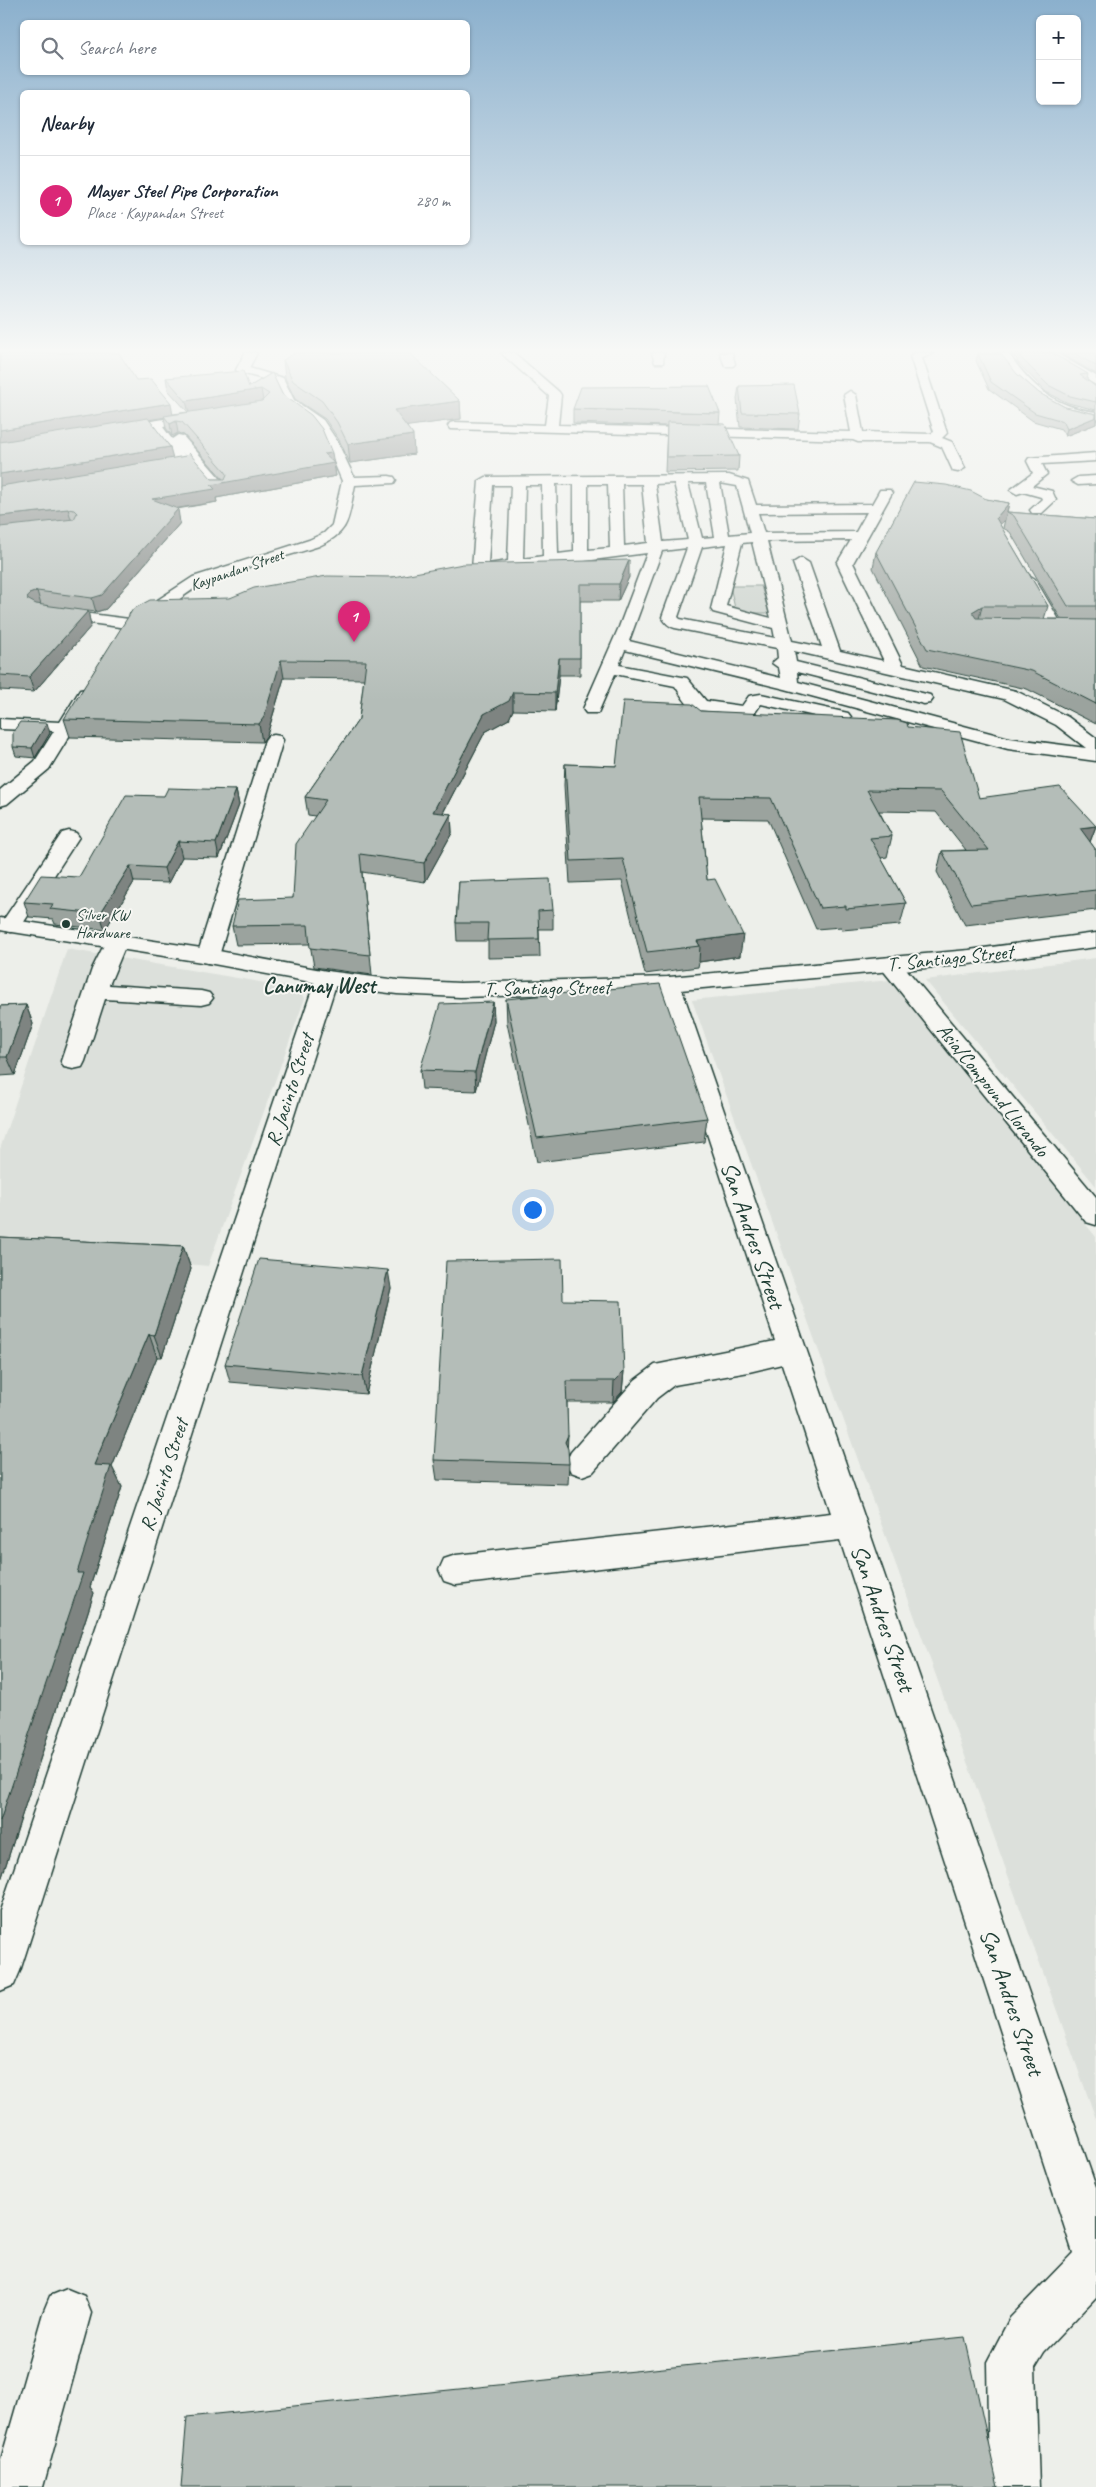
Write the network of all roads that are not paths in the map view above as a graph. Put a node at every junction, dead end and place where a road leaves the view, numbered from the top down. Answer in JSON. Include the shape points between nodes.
{"nodes":[{"id":1,"x":156,"y":469,"type":"edge"},
{"id":2,"x":203,"y":469,"type":"edge"},
{"id":3,"x":345,"y":469,"type":"edge"},
{"id":4,"x":1038,"y":469,"type":"edge"},
{"id":5,"x":142,"y":472,"type":"edge"},
{"id":6,"x":712,"y":479,"type":"junction"},
{"id":7,"x":388,"y":480,"type":"dead end"},
{"id":8,"x":615,"y":480,"type":"junction"},
{"id":9,"x":648,"y":480,"type":"junction"},
{"id":10,"x":680,"y":480,"type":"junction"},
{"id":11,"x":1096,"y":480,"type":"edge"},
{"id":12,"x":349,"y":481,"type":"junction"},
{"id":13,"x":518,"y":481,"type":"junction"},
{"id":14,"x":549,"y":481,"type":"junction"},
{"id":15,"x":581,"y":481,"type":"junction"},
{"id":16,"x":1078,"y":481,"type":"dead end"},
{"id":17,"x":221,"y":488,"type":"edge"},
{"id":18,"x":885,"y":493,"type":"dead end"},
{"id":19,"x":1037,"y":510,"type":"dead end"},
{"id":20,"x":869,"y":512,"type":"junction"},
{"id":21,"x":756,"y":530,"type":"junction"},
{"id":22,"x":860,"y":536,"type":"junction"},
{"id":23,"x":730,"y":540,"type":"junction"},
{"id":24,"x":696,"y":544,"type":"junction"},
{"id":25,"x":656,"y":547,"type":"junction"},
{"id":26,"x":617,"y":551,"type":"junction"},
{"id":27,"x":582,"y":556,"type":"junction"},
{"id":28,"x":848,"y":556,"type":"junction"},
{"id":29,"x":551,"y":560,"type":"junction"},
{"id":30,"x":801,"y":563,"type":"junction"},
{"id":31,"x":515,"y":565,"type":"junction"},
{"id":32,"x":1019,"y":566,"type":"edge"},
{"id":33,"x":41,"y":612,"type":"edge"},
{"id":34,"x":127,"y":622,"type":"junction"},
{"id":35,"x":781,"y":625,"type":"junction"},
{"id":36,"x":627,"y":627,"type":"junction"},
{"id":37,"x":1037,"y":630,"type":"edge"},
{"id":38,"x":1057,"y":630,"type":"junction"},
{"id":39,"x":1076,"y":630,"type":"edge"},
{"id":40,"x":646,"y":631,"type":"dead end"},
{"id":41,"x":665,"y":636,"type":"dead end"},
{"id":42,"x":118,"y":638,"type":"edge"},
{"id":43,"x":620,"y":644,"type":"junction"},
{"id":44,"x":785,"y":646,"type":"junction"},
{"id":45,"x":713,"y":647,"type":"dead end"},
{"id":46,"x":832,"y":654,"type":"junction"},
{"id":47,"x":760,"y":659,"type":"dead end"},
{"id":48,"x":789,"y":666,"type":"junction"},
{"id":49,"x":609,"y":668,"type":"junction"},
{"id":50,"x":896,"y":669,"type":"junction"},
{"id":51,"x":95,"y":678,"type":"edge"},
{"id":52,"x":790,"y":686,"type":"junction"},
{"id":53,"x":924,"y":698,"type":"dead end"},
{"id":54,"x":592,"y":709,"type":"dead end"},
{"id":55,"x":1016,"y":722,"type":"junction"},
{"id":56,"x":0,"y":724,"type":"edge"},
{"id":57,"x":67,"y":726,"type":"junction"},
{"id":58,"x":965,"y":730,"type":"junction"},
{"id":59,"x":274,"y":740,"type":"dead end"},
{"id":60,"x":1096,"y":748,"type":"edge"},
{"id":61,"x":1096,"y":755,"type":"edge"},
{"id":62,"x":0,"y":800,"type":"edge"},
{"id":63,"x":69,"y":837,"type":"dead end"},
{"id":64,"x":6,"y":925,"type":"edge"},
{"id":65,"x":1096,"y":940,"type":"edge"},
{"id":66,"x":116,"y":942,"type":"junction"},
{"id":67,"x":208,"y":956,"type":"junction"},
{"id":68,"x":890,"y":964,"type":"junction"},
{"id":69,"x":327,"y":978,"type":"junction"},
{"id":70,"x":669,"y":984,"type":"junction"},
{"id":71,"x":96,"y":991,"type":"junction"},
{"id":72,"x":201,"y":998,"type":"dead end"},
{"id":73,"x":73,"y":1061,"type":"dead end"},
{"id":74,"x":1096,"y":1215,"type":"edge"},
{"id":75,"x":792,"y":1349,"type":"junction"},
{"id":76,"x":582,"y":1462,"type":"dead end"},
{"id":77,"x":850,"y":1523,"type":"junction"},
{"id":78,"x":456,"y":1570,"type":"dead end"},
{"id":79,"x":0,"y":1971,"type":"edge"},
{"id":80,"x":1096,"y":2253,"type":"edge"},
{"id":81,"x":1096,"y":2263,"type":"edge"},
{"id":82,"x":67,"y":2313,"type":"dead end"},
{"id":83,"x":18,"y":2487,"type":"edge"},
{"id":84,"x":1014,"y":2487,"type":"edge"}],
"edges":[{"from":1,"to":5,"type":"street"},
{"from":2,"to":17,"type":"street"},
{"from":3,"to":12,"type":"street"},
{"from":4,"to":19,"type":"street","via":[[1040,474],[1019,489],[1047,494],[1049,500]]},
{"from":6,"to":10,"type":"street"},
{"from":6,"to":21,"type":"street","via":[[729,479],[743,484]]},
{"from":6,"to":23,"type":"street"},
{"from":7,"to":12,"type":"street"},
{"from":8,"to":9,"type":"street"},
{"from":8,"to":15,"type":"street"},
{"from":8,"to":26,"type":"street"},
{"from":9,"to":10,"type":"street"},
{"from":9,"to":25,"type":"street"},
{"from":10,"to":24,"type":"street"},
{"from":11,"to":16,"type":"street"},
{"from":12,"to":34,"type":"street","name":"Kaypandan Street","via":[[339,526],[329,536],[198,580],[159,606]]},
{"from":13,"to":14,"type":"street"},
{"from":13,"to":31,"type":"street"},
{"from":13,"to":31,"type":"street","via":[[486,481],[480,568],[490,570]]},
{"from":14,"to":15,"type":"street"},
{"from":14,"to":29,"type":"street"},
{"from":15,"to":27,"type":"street"},
{"from":18,"to":20,"type":"street"},
{"from":20,"to":21,"type":"street"},
{"from":20,"to":21,"type":"street","via":[[854,496]]},
{"from":20,"to":22,"type":"street"},
{"from":21,"to":22,"type":"street"},
{"from":21,"to":23,"type":"street"},
{"from":21,"to":28,"type":"street"},
{"from":21,"to":30,"type":"street"},
{"from":21,"to":35,"type":"street"},
{"from":22,"to":28,"type":"street"},
{"from":23,"to":24,"type":"street"},
{"from":23,"to":35,"type":"street","via":[[719,609]]},
{"from":24,"to":25,"type":"street"},
{"from":24,"to":44,"type":"street","via":[[670,617],[675,623]]},
{"from":25,"to":26,"type":"street"},
{"from":25,"to":36,"type":"street"},
{"from":26,"to":27,"type":"street"},
{"from":27,"to":29,"type":"street"},
{"from":28,"to":30,"type":"street","via":[[823,563]]},
{"from":28,"to":50,"type":"street"},
{"from":29,"to":31,"type":"street"},
{"from":30,"to":46,"type":"street"},
{"from":32,"to":38,"type":"street"},
{"from":33,"to":34,"type":"street"},
{"from":34,"to":42,"type":"street"},
{"from":35,"to":44,"type":"street"},
{"from":36,"to":40,"type":"street"},
{"from":36,"to":43,"type":"street"},
{"from":37,"to":38,"type":"street"},
{"from":38,"to":39,"type":"street"},
{"from":41,"to":45,"type":"street"},
{"from":43,"to":49,"type":"street"},
{"from":43,"to":52,"type":"street"},
{"from":44,"to":46,"type":"street"},
{"from":44,"to":48,"type":"street"},
{"from":46,"to":50,"type":"street"},
{"from":47,"to":48,"type":"street"},
{"from":48,"to":52,"type":"street"},
{"from":48,"to":53,"type":"street"},
{"from":49,"to":54,"type":"street"},
{"from":49,"to":58,"type":"street","via":[[680,682],[701,706],[742,711],[761,699],[893,729]]},
{"from":50,"to":55,"type":"street","via":[[1010,695]]},
{"from":51,"to":57,"type":"street"},
{"from":52,"to":58,"type":"street"},
{"from":55,"to":58,"type":"street"},
{"from":55,"to":60,"type":"street","via":[[1062,721]]},
{"from":55,"to":61,"type":"street"},
{"from":56,"to":57,"type":"street"},
{"from":57,"to":62,"type":"street","via":[[42,766]]},
{"from":59,"to":67,"type":"street"},
{"from":63,"to":64,"type":"street"},
{"from":64,"to":66,"type":"street","name":"T. Santiago Street"},
{"from":65,"to":68,"type":"street","name":"T. Santiago Street"},
{"from":66,"to":67,"type":"street","name":"T. Santiago Street"},
{"from":66,"to":71,"type":"street"},
{"from":67,"to":69,"type":"street","name":"T. Santiago Street"},
{"from":68,"to":70,"type":"street","name":"T. Santiago Street"},
{"from":68,"to":74,"type":"street","name":"Asia/Compound Llorando"},
{"from":69,"to":70,"type":"street","name":"T. Santiago Street","via":[[397,987],[460,990]]},
{"from":69,"to":79,"type":"street","name":"R. Jacinto Street"},
{"from":70,"to":75,"type":"street","name":"San Andres Street"},
{"from":71,"to":72,"type":"street"},
{"from":71,"to":73,"type":"street"},
{"from":75,"to":76,"type":"street","via":[[750,1360],[666,1374],[646,1389]]},
{"from":75,"to":77,"type":"street","name":"San Andres Street"},
{"from":77,"to":78,"type":"street"},
{"from":77,"to":80,"type":"street","name":"San Andres Street"},
{"from":81,"to":84,"type":"street","via":[[1027,2336],[1011,2362]]},
{"from":82,"to":83,"type":"street"}]}
